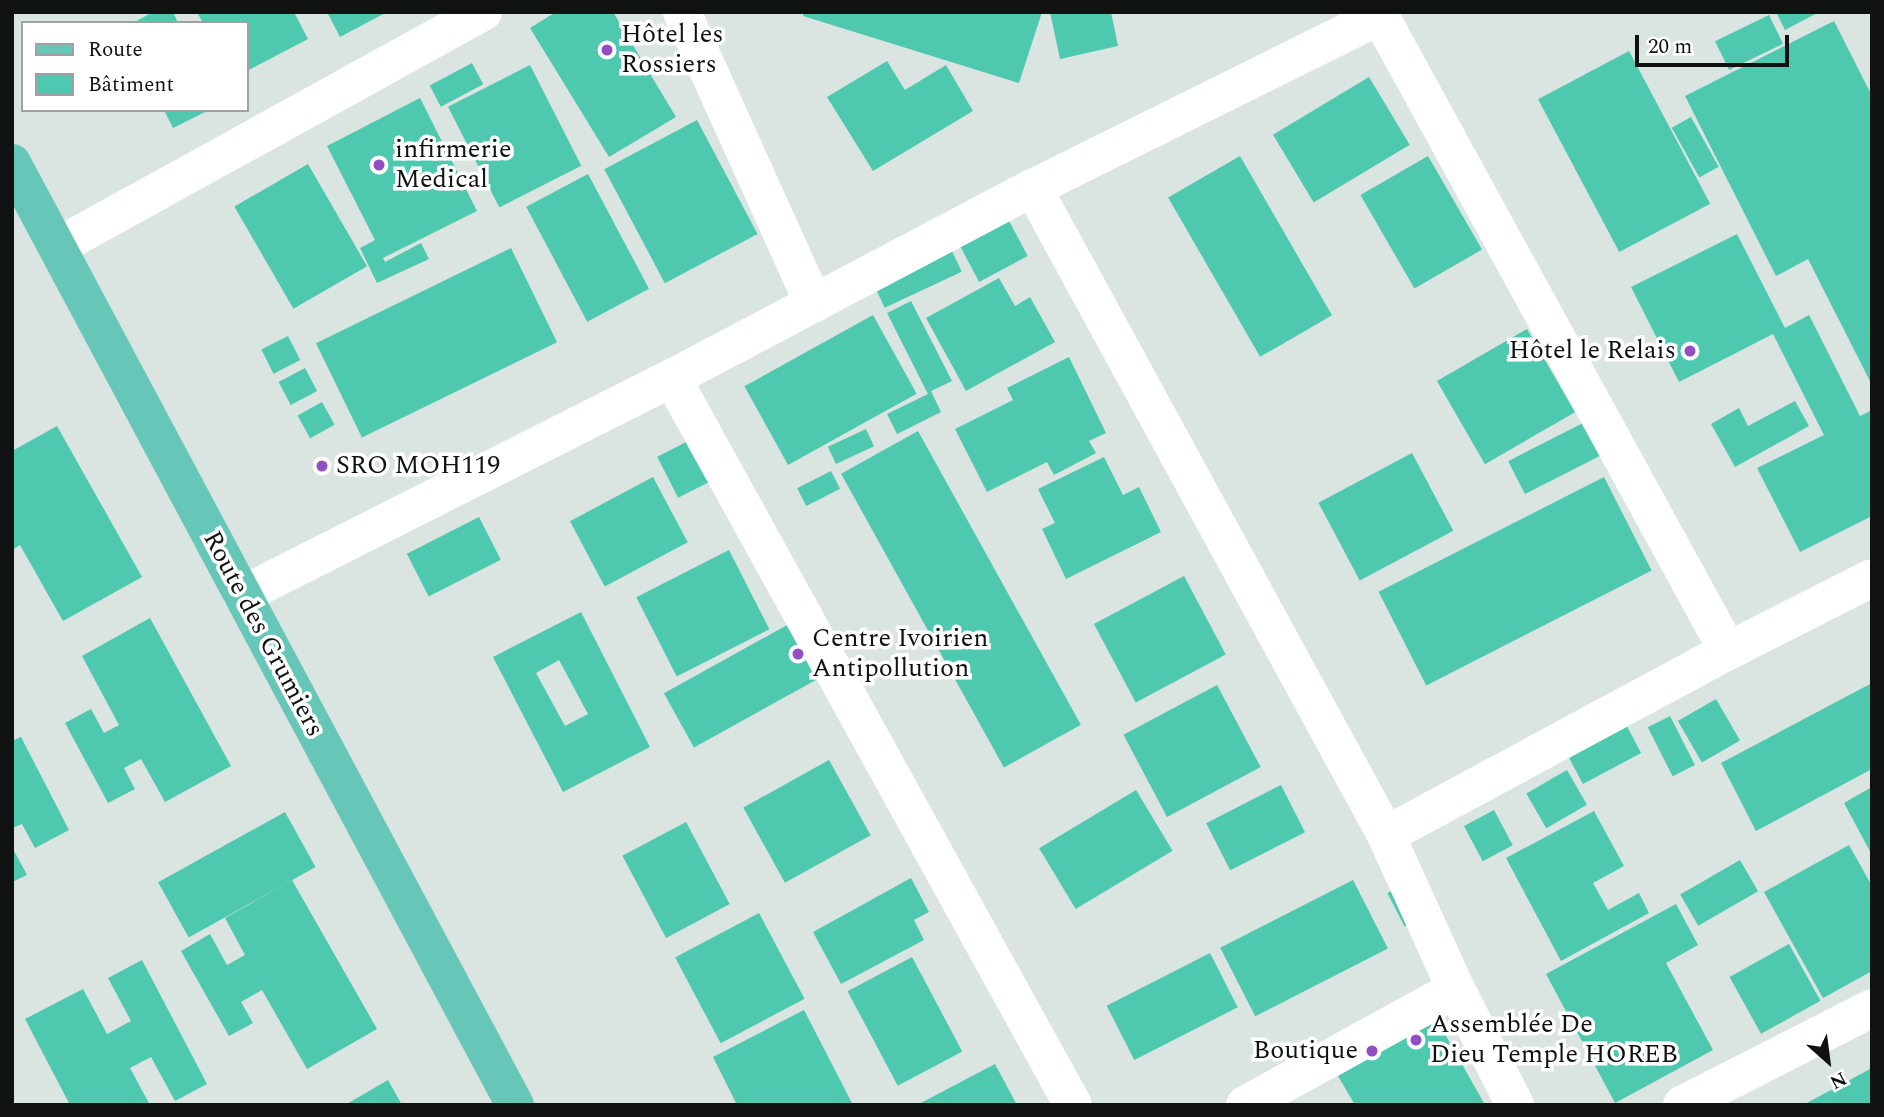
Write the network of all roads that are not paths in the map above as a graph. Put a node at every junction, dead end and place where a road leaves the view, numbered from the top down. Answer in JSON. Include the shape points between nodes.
{"nodes":[{"id":1,"x":682,"y":12,"type":"edge"},
{"id":2,"x":1381,"y":14,"type":"edge"},
{"id":3,"x":473,"y":15,"type":"edge"},
{"id":4,"x":12,"y":163,"type":"edge"},
{"id":5,"x":1033,"y":188,"type":"junction"},
{"id":6,"x":57,"y":247,"type":"junction"},
{"id":7,"x":814,"y":304,"type":"junction"},
{"id":8,"x":672,"y":378,"type":"junction"},
{"id":9,"x":1872,"y":578,"type":"edge"},
{"id":10,"x":242,"y":595,"type":"junction"},
{"id":11,"x":1728,"y":651,"type":"junction"},
{"id":12,"x":1386,"y":835,"type":"junction"},
{"id":13,"x":1456,"y":989,"type":"junction"},
{"id":14,"x":1872,"y":1008,"type":"edge"},
{"id":15,"x":515,"y":1105,"type":"edge"},
{"id":16,"x":1073,"y":1105,"type":"edge"},
{"id":17,"x":1245,"y":1105,"type":"edge"},
{"id":18,"x":1515,"y":1105,"type":"edge"},
{"id":19,"x":1682,"y":1105,"type":"edge"}],
"edges":[{"from":1,"to":7,"type":"street"},
{"from":2,"to":5,"type":"street"},
{"from":2,"to":11,"type":"street"},
{"from":3,"to":6,"type":"street"},
{"from":4,"to":6,"type":"main road","name":"Route des Grumiers"},
{"from":5,"to":7,"type":"street"},
{"from":5,"to":12,"type":"street"},
{"from":6,"to":10,"type":"main road","name":"Route des Grumiers"},
{"from":7,"to":8,"type":"street"},
{"from":8,"to":10,"type":"street"},
{"from":8,"to":16,"type":"street"},
{"from":9,"to":11,"type":"street"},
{"from":10,"to":15,"type":"main road","name":"Route des Grumiers"},
{"from":11,"to":12,"type":"street"},
{"from":12,"to":13,"type":"street"},
{"from":13,"to":17,"type":"street"},
{"from":13,"to":18,"type":"street"},
{"from":14,"to":19,"type":"street"}]}
